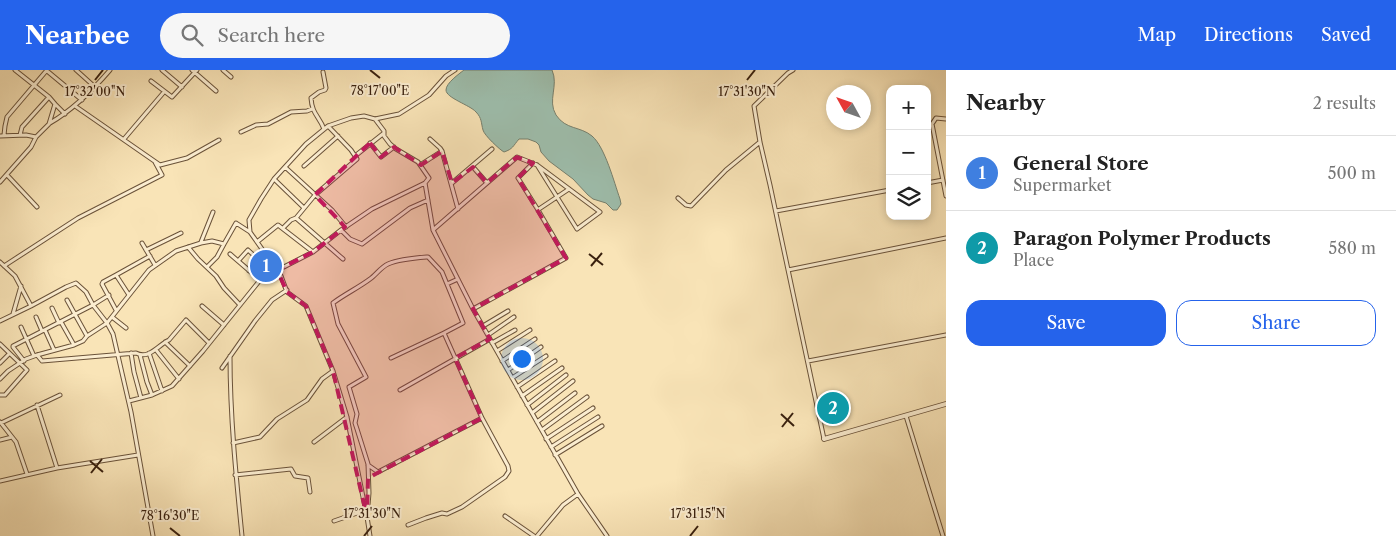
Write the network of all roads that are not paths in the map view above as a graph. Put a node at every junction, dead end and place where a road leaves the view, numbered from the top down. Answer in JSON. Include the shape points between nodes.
{"nodes":[{"id":1,"x":15,"y":70,"type":"edge"},
{"id":2,"x":47,"y":70,"type":"edge"},
{"id":3,"x":76,"y":70,"type":"edge"},
{"id":4,"x":162,"y":70,"type":"edge"},
{"id":5,"x":223,"y":70,"type":"edge"},
{"id":6,"x":455,"y":70,"type":"edge"},
{"id":7,"x":793,"y":70,"type":"edge"},
{"id":8,"x":108,"y":71,"type":"edge"},
{"id":9,"x":195,"y":71,"type":"edge"},
{"id":10,"x":788,"y":71,"type":"edge"},
{"id":11,"x":324,"y":72,"type":"dead end"},
{"id":12,"x":231,"y":78,"type":"dead end"},
{"id":13,"x":151,"y":81,"type":"dead end"},
{"id":14,"x":34,"y":85,"type":"junction"},
{"id":15,"x":95,"y":87,"type":"junction"},
{"id":16,"x":182,"y":88,"type":"junction"},
{"id":17,"x":164,"y":91,"type":"junction"},
{"id":18,"x":216,"y":92,"type":"dead end"},
{"id":19,"x":48,"y":97,"type":"junction"},
{"id":20,"x":82,"y":100,"type":"junction"},
{"id":21,"x":55,"y":104,"type":"junction"},
{"id":22,"x":75,"y":106,"type":"junction"},
{"id":23,"x":312,"y":108,"type":"junction"},
{"id":24,"x":65,"y":114,"type":"junction"},
{"id":25,"x":375,"y":119,"type":"junction"},
{"id":26,"x":946,"y":119,"type":"edge"},
{"id":27,"x":49,"y":124,"type":"junction"},
{"id":28,"x":328,"y":126,"type":"junction"},
{"id":29,"x":324,"y":129,"type":"junction"},
{"id":30,"x":241,"y":132,"type":"dead end"},
{"id":31,"x":384,"y":133,"type":"junction"},
{"id":32,"x":20,"y":135,"type":"junction"},
{"id":33,"x":2,"y":136,"type":"edge"},
{"id":34,"x":338,"y":136,"type":"junction"},
{"id":35,"x":36,"y":137,"type":"junction"},
{"id":36,"x":124,"y":138,"type":"junction"},
{"id":37,"x":430,"y":139,"type":"dead end"},
{"id":38,"x":219,"y":140,"type":"dead end"},
{"id":39,"x":760,"y":142,"type":"junction"},
{"id":40,"x":370,"y":143,"type":"junction"},
{"id":41,"x":394,"y":147,"type":"junction"},
{"id":42,"x":492,"y":149,"type":"dead end"},
{"id":43,"x":442,"y":151,"type":"junction"},
{"id":44,"x":355,"y":156,"type":"junction"},
{"id":45,"x":155,"y":162,"type":"junction"},
{"id":46,"x":532,"y":162,"type":"junction"},
{"id":47,"x":420,"y":165,"type":"junction"},
{"id":48,"x":537,"y":165,"type":"junction"},
{"id":49,"x":304,"y":166,"type":"dead end"},
{"id":50,"x":285,"y":167,"type":"junction"},
{"id":51,"x":472,"y":167,"type":"junction"},
{"id":52,"x":7,"y":176,"type":"junction"},
{"id":53,"x":274,"y":179,"type":"junction"},
{"id":54,"x":942,"y":180,"type":"junction"},
{"id":55,"x":0,"y":182,"type":"edge"},
{"id":56,"x":931,"y":182,"type":"edge"},
{"id":57,"x":425,"y":183,"type":"junction"},
{"id":58,"x":452,"y":183,"type":"junction"},
{"id":59,"x":487,"y":183,"type":"junction"},
{"id":60,"x":569,"y":189,"type":"junction"},
{"id":61,"x":886,"y":191,"type":"edge"},
{"id":62,"x":315,"y":195,"type":"junction"},
{"id":63,"x":946,"y":196,"type":"edge"},
{"id":64,"x":557,"y":197,"type":"junction"},
{"id":65,"x":678,"y":198,"type":"dead end"},
{"id":66,"x":428,"y":200,"type":"junction"},
{"id":67,"x":37,"y":207,"type":"dead end"},
{"id":68,"x":304,"y":208,"type":"junction"},
{"id":69,"x":458,"y":209,"type":"junction"},
{"id":70,"x":538,"y":210,"type":"junction"},
{"id":71,"x":776,"y":211,"type":"junction"},
{"id":72,"x":213,"y":212,"type":"dead end"},
{"id":73,"x":296,"y":218,"type":"junction"},
{"id":74,"x":249,"y":220,"type":"junction"},
{"id":75,"x":346,"y":227,"type":"junction"},
{"id":76,"x":244,"y":228,"type":"junction"},
{"id":77,"x":283,"y":228,"type":"junction"},
{"id":78,"x":342,"y":230,"type":"junction"},
{"id":79,"x":433,"y":230,"type":"junction"},
{"id":80,"x":250,"y":232,"type":"junction"},
{"id":81,"x":180,"y":233,"type":"dead end"},
{"id":82,"x":946,"y":238,"type":"edge"},
{"id":83,"x":201,"y":242,"type":"junction"},
{"id":84,"x":257,"y":242,"type":"junction"},
{"id":85,"x":142,"y":243,"type":"dead end"},
{"id":86,"x":224,"y":244,"type":"junction"},
{"id":87,"x":325,"y":244,"type":"junction"},
{"id":88,"x":188,"y":247,"type":"junction"},
{"id":89,"x":146,"y":250,"type":"junction"},
{"id":90,"x":313,"y":252,"type":"junction"},
{"id":91,"x":265,"y":253,"type":"junction"},
{"id":92,"x":230,"y":254,"type":"dead end"},
{"id":93,"x":150,"y":256,"type":"junction"},
{"id":94,"x":343,"y":259,"type":"dead end"},
{"id":95,"x":259,"y":260,"type":"junction"},
{"id":96,"x":238,"y":261,"type":"junction"},
{"id":97,"x":0,"y":262,"type":"edge"},
{"id":98,"x":273,"y":264,"type":"junction"},
{"id":99,"x":155,"y":265,"type":"junction"},
{"id":100,"x":4,"y":266,"type":"junction"},
{"id":101,"x":207,"y":267,"type":"junction"},
{"id":102,"x":277,"y":270,"type":"junction"},
{"id":103,"x":788,"y":270,"type":"junction"},
{"id":104,"x":249,"y":271,"type":"junction"},
{"id":105,"x":116,"y":275,"type":"junction"},
{"id":106,"x":259,"y":279,"type":"junction"},
{"id":107,"x":458,"y":279,"type":"junction"},
{"id":108,"x":447,"y":284,"type":"junction"},
{"id":109,"x":21,"y":286,"type":"junction"},
{"id":110,"x":287,"y":290,"type":"junction"},
{"id":111,"x":109,"y":295,"type":"junction"},
{"id":112,"x":129,"y":295,"type":"junction"},
{"id":113,"x":67,"y":300,"type":"dead end"},
{"id":114,"x":94,"y":305,"type":"junction"},
{"id":115,"x":240,"y":305,"type":"junction"},
{"id":116,"x":32,"y":306,"type":"junction"},
{"id":117,"x":202,"y":306,"type":"dead end"},
{"id":118,"x":52,"y":308,"type":"dead end"},
{"id":119,"x":473,"y":309,"type":"junction"},
{"id":120,"x":116,"y":310,"type":"junction"},
{"id":121,"x":508,"y":311,"type":"dead end"},
{"id":122,"x":12,"y":314,"type":"junction"},
{"id":123,"x":75,"y":315,"type":"junction"},
{"id":124,"x":36,"y":317,"type":"dead end"},
{"id":125,"x":112,"y":317,"type":"junction"},
{"id":126,"x":514,"y":317,"type":"dead end"},
{"id":127,"x":0,"y":321,"type":"edge"},
{"id":128,"x":60,"y":322,"type":"junction"},
{"id":129,"x":107,"y":323,"type":"junction"},
{"id":130,"x":224,"y":325,"type":"junction"},
{"id":131,"x":483,"y":326,"type":"junction"},
{"id":132,"x":21,"y":327,"type":"dead end"},
{"id":133,"x":126,"y":328,"type":"dead end"},
{"id":134,"x":515,"y":330,"type":"dead end"},
{"id":135,"x":530,"y":330,"type":"dead end"},
{"id":136,"x":43,"y":331,"type":"junction"},
{"id":137,"x":444,"y":333,"type":"junction"},
{"id":138,"x":946,"y":335,"type":"edge"},
{"id":139,"x":87,"y":336,"type":"junction"},
{"id":140,"x":26,"y":339,"type":"junction"},
{"id":141,"x":490,"y":339,"type":"junction"},
{"id":142,"x":535,"y":339,"type":"dead end"},
{"id":143,"x":165,"y":342,"type":"junction"},
{"id":144,"x":209,"y":343,"type":"junction"},
{"id":145,"x":0,"y":344,"type":"edge"},
{"id":146,"x":74,"y":345,"type":"junction"},
{"id":147,"x":541,"y":347,"type":"dead end"},
{"id":148,"x":54,"y":350,"type":"junction"},
{"id":149,"x":156,"y":350,"type":"junction"},
{"id":150,"x":497,"y":352,"type":"junction"},
{"id":151,"x":131,"y":353,"type":"junction"},
{"id":152,"x":148,"y":353,"type":"junction"},
{"id":153,"x":9,"y":354,"type":"junction"},
{"id":154,"x":36,"y":355,"type":"junction"},
{"id":155,"x":118,"y":355,"type":"junction"},
{"id":156,"x":140,"y":355,"type":"junction"},
{"id":157,"x":230,"y":356,"type":"junction"},
{"id":158,"x":546,"y":356,"type":"dead end"},
{"id":159,"x":391,"y":358,"type":"dead end"},
{"id":160,"x":455,"y":358,"type":"junction"},
{"id":161,"x":24,"y":360,"type":"junction"},
{"id":162,"x":502,"y":360,"type":"junction"},
{"id":163,"x":554,"y":361,"type":"dead end"},
{"id":164,"x":808,"y":361,"type":"junction"},
{"id":165,"x":0,"y":363,"type":"edge"},
{"id":166,"x":20,"y":363,"type":"junction"},
{"id":167,"x":190,"y":366,"type":"junction"},
{"id":168,"x":222,"y":368,"type":"dead end"},
{"id":169,"x":562,"y":368,"type":"dead end"},
{"id":170,"x":508,"y":370,"type":"junction"},
{"id":171,"x":333,"y":371,"type":"junction"},
{"id":172,"x":566,"y":375,"type":"dead end"},
{"id":173,"x":512,"y":378,"type":"junction"},
{"id":174,"x":0,"y":379,"type":"edge"},
{"id":175,"x":179,"y":379,"type":"junction"},
{"id":176,"x":573,"y":381,"type":"dead end"},
{"id":177,"x":517,"y":387,"type":"junction"},
{"id":178,"x":400,"y":390,"type":"dead end"},
{"id":179,"x":162,"y":391,"type":"junction"},
{"id":180,"x":575,"y":393,"type":"dead end"},
{"id":181,"x":0,"y":395,"type":"edge"},
{"id":182,"x":60,"y":395,"type":"dead end"},
{"id":183,"x":152,"y":395,"type":"junction"},
{"id":184,"x":522,"y":396,"type":"junction"},
{"id":185,"x":587,"y":397,"type":"dead end"},
{"id":186,"x":141,"y":398,"type":"junction"},
{"id":187,"x":129,"y":401,"type":"junction"},
{"id":188,"x":946,"y":404,"type":"edge"},
{"id":189,"x":37,"y":405,"type":"junction"},
{"id":190,"x":527,"y":405,"type":"junction"},
{"id":191,"x":593,"y":408,"type":"dead end"},
{"id":192,"x":532,"y":413,"type":"junction"},
{"id":193,"x":906,"y":416,"type":"junction"},
{"id":194,"x":346,"y":417,"type":"junction"},
{"id":195,"x":598,"y":417,"type":"dead end"},
{"id":196,"x":482,"y":418,"type":"junction"},
{"id":197,"x":537,"y":422,"type":"junction"},
{"id":198,"x":1,"y":423,"type":"edge"},
{"id":199,"x":602,"y":426,"type":"dead end"},
{"id":200,"x":542,"y":430,"type":"junction"},
{"id":201,"x":12,"y":437,"type":"junction"},
{"id":202,"x":546,"y":439,"type":"junction"},
{"id":203,"x":824,"y":439,"type":"joint"},
{"id":204,"x":0,"y":440,"type":"edge"},
{"id":205,"x":314,"y":442,"type":"dead end"},
{"id":206,"x":233,"y":443,"type":"junction"},
{"id":207,"x":551,"y":447,"type":"junction"},
{"id":208,"x":138,"y":455,"type":"junction"},
{"id":209,"x":555,"y":455,"type":"junction"},
{"id":210,"x":368,"y":464,"type":"junction"},
{"id":211,"x":57,"y":468,"type":"junction"},
{"id":212,"x":27,"y":474,"type":"junction"},
{"id":213,"x":236,"y":475,"type":"junction"},
{"id":214,"x":0,"y":481,"type":"edge"},
{"id":215,"x":310,"y":492,"type":"dead end"},
{"id":216,"x":578,"y":494,"type":"junction"},
{"id":217,"x":366,"y":510,"type":"junction"},
{"id":218,"x":505,"y":516,"type":"dead end"},
{"id":219,"x":367,"y":518,"type":"junction"},
{"id":220,"x":334,"y":521,"type":"dead end"},
{"id":221,"x":408,"y":525,"type":"dead end"},
{"id":222,"x":153,"y":536,"type":"edge"},
{"id":223,"x":242,"y":536,"type":"edge"},
{"id":224,"x":370,"y":536,"type":"edge"},
{"id":225,"x":536,"y":536,"type":"edge"},
{"id":226,"x":607,"y":536,"type":"edge"},
{"id":227,"x":943,"y":536,"type":"edge"}],
"edges":[{"from":1,"to":14,"type":"street"},
{"from":2,"to":14,"type":"street"},
{"from":2,"to":20,"type":"street"},
{"from":3,"to":15,"type":"street"},
{"from":4,"to":16,"type":"street"},
{"from":5,"to":12,"type":"street"},
{"from":6,"to":25,"type":"street","via":[[429,95],[399,114]]},
{"from":7,"to":10,"type":"street"},
{"from":8,"to":15,"type":"street"},
{"from":9,"to":16,"type":"street"},
{"from":9,"to":18,"type":"street"},
{"from":10,"to":39,"type":"street","via":[[754,106]]},
{"from":11,"to":23,"type":"street","via":[[326,88],[312,96]]},
{"from":13,"to":17,"type":"street"},
{"from":14,"to":19,"type":"street"},
{"from":14,"to":33,"type":"street","via":[[7,117]]},
{"from":15,"to":20,"type":"street"},
{"from":16,"to":17,"type":"street","via":[[172,97]]},
{"from":17,"to":36,"type":"street"},
{"from":19,"to":21,"type":"street"},
{"from":19,"to":32,"type":"street","via":[[22,127]]},
{"from":20,"to":22,"type":"street"},
{"from":21,"to":24,"type":"street"},
{"from":21,"to":27,"type":"street"},
{"from":22,"to":24,"type":"street"},
{"from":22,"to":36,"type":"street"},
{"from":23,"to":29,"type":"street"},
{"from":23,"to":30,"type":"street","via":[[290,112],[268,124]]},
{"from":24,"to":27,"type":"street"},
{"from":25,"to":28,"type":"street","via":[[364,116],[350,118]]},
{"from":25,"to":31,"type":"street"},
{"from":26,"to":54,"type":"street","via":[[936,118],[932,124]]},
{"from":27,"to":35,"type":"street"},
{"from":28,"to":29,"type":"street"},
{"from":28,"to":34,"type":"street"},
{"from":29,"to":50,"type":"street"},
{"from":31,"to":40,"type":"street"},
{"from":31,"to":41,"type":"street"},
{"from":32,"to":33,"type":"street"},
{"from":32,"to":35,"type":"street"},
{"from":34,"to":44,"type":"street"},
{"from":34,"to":49,"type":"street"},
{"from":35,"to":52,"type":"street"},
{"from":36,"to":45,"type":"street"},
{"from":37,"to":43,"type":"street"},
{"from":38,"to":45,"type":"street","via":[[186,158],[164,165]]},
{"from":39,"to":65,"type":"street","via":[[726,170],[691,206]]},
{"from":39,"to":71,"type":"street"},
{"from":40,"to":41,"type":"street","via":[[381,157]]},
{"from":40,"to":44,"type":"street"},
{"from":41,"to":47,"type":"street"},
{"from":42,"to":51,"type":"street"},
{"from":43,"to":47,"type":"street"},
{"from":43,"to":58,"type":"street"},
{"from":44,"to":62,"type":"street","via":[[357,159]]},
{"from":45,"to":100,"type":"street","via":[[162,175],[78,218]]},
{"from":46,"to":48,"type":"street"},
{"from":46,"to":59,"type":"street","via":[[517,157]]},
{"from":46,"to":70,"type":"street","via":[[518,178]]},
{"from":47,"to":57,"type":"street","via":[[429,178]]},
{"from":48,"to":60,"type":"street"},
{"from":48,"to":64,"type":"street"},
{"from":50,"to":53,"type":"street"},
{"from":50,"to":62,"type":"street"},
{"from":51,"to":58,"type":"street"},
{"from":51,"to":59,"type":"street"},
{"from":52,"to":55,"type":"street"},
{"from":52,"to":67,"type":"street"},
{"from":53,"to":68,"type":"street"},
{"from":53,"to":74,"type":"street"},
{"from":54,"to":56,"type":"street"},
{"from":54,"to":63,"type":"street"},
{"from":57,"to":66,"type":"street"},
{"from":57,"to":75,"type":"street","via":[[372,209]]},
{"from":58,"to":69,"type":"street"},
{"from":59,"to":69,"type":"street"},
{"from":60,"to":64,"type":"street"},
{"from":60,"to":64,"type":"street","via":[[600,212],[577,229]]},
{"from":61,"to":71,"type":"street"},
{"from":62,"to":68,"type":"street"},
{"from":62,"to":75,"type":"street"},
{"from":64,"to":70,"type":"street"},
{"from":66,"to":78,"type":"street","via":[[410,208],[362,244],[350,239]]},
{"from":66,"to":79,"type":"street"},
{"from":68,"to":73,"type":"street"},
{"from":69,"to":79,"type":"street"},
{"from":70,"to":119,"type":"street","via":[[566,258]]},
{"from":71,"to":103,"type":"street"},
{"from":72,"to":83,"type":"street"},
{"from":73,"to":77,"type":"street"},
{"from":73,"to":87,"type":"street"},
{"from":74,"to":76,"type":"street"},
{"from":74,"to":80,"type":"street"},
{"from":75,"to":78,"type":"street"},
{"from":76,"to":80,"type":"street"},
{"from":76,"to":86,"type":"street","via":[[236,223]]},
{"from":77,"to":84,"type":"street","via":[[278,224]]},
{"from":77,"to":90,"type":"street"},
{"from":78,"to":87,"type":"street"},
{"from":79,"to":107,"type":"street"},
{"from":80,"to":84,"type":"street"},
{"from":81,"to":89,"type":"street"},
{"from":82,"to":103,"type":"street"},
{"from":83,"to":86,"type":"street"},
{"from":83,"to":88,"type":"street"},
{"from":84,"to":91,"type":"street"},
{"from":85,"to":89,"type":"street"},
{"from":86,"to":101,"type":"street"},
{"from":87,"to":90,"type":"street"},
{"from":87,"to":94,"type":"street"},
{"from":88,"to":99,"type":"street"},
{"from":88,"to":101,"type":"street"},
{"from":89,"to":93,"type":"street"},
{"from":90,"to":102,"type":"street"},
{"from":91,"to":95,"type":"street"},
{"from":91,"to":98,"type":"street"},
{"from":92,"to":96,"type":"street"},
{"from":93,"to":99,"type":"street"},
{"from":93,"to":105,"type":"street"},
{"from":95,"to":96,"type":"street","via":[[248,250]]},
{"from":95,"to":104,"type":"street"},
{"from":96,"to":104,"type":"street"},
{"from":97,"to":100,"type":"street"},
{"from":98,"to":102,"type":"street"},
{"from":98,"to":106,"type":"street"},
{"from":99,"to":112,"type":"street"},
{"from":100,"to":109,"type":"street"},
{"from":101,"to":115,"type":"street"},
{"from":102,"to":110,"type":"street"},
{"from":103,"to":164,"type":"street"},
{"from":104,"to":106,"type":"street"},
{"from":105,"to":111,"type":"street","via":[[102,283]]},
{"from":105,"to":112,"type":"street"},
{"from":106,"to":115,"type":"street"},
{"from":107,"to":108,"type":"street"},
{"from":107,"to":119,"type":"street"},
{"from":108,"to":137,"type":"street","via":[[463,323]]},
{"from":108,"to":210,"type":"street","via":[[442,272],[428,257],[400,261],[386,265],[333,304],[338,324],[366,376],[349,387],[357,414],[355,423]]},
{"from":109,"to":116,"type":"street"},
{"from":109,"to":122,"type":"street"},
{"from":110,"to":157,"type":"street","via":[[272,300]]},
{"from":110,"to":171,"type":"street","via":[[306,306]]},
{"from":111,"to":114,"type":"street"},
{"from":111,"to":120,"type":"street"},
{"from":112,"to":120,"type":"street"},
{"from":113,"to":123,"type":"street"},
{"from":114,"to":116,"type":"street","via":[[76,283]]},
{"from":114,"to":123,"type":"street"},
{"from":114,"to":129,"type":"street"},
{"from":115,"to":130,"type":"street"},
{"from":116,"to":122,"type":"street"},
{"from":117,"to":130,"type":"street"},
{"from":118,"to":128,"type":"street"},
{"from":119,"to":131,"type":"street"},
{"from":120,"to":125,"type":"street"},
{"from":121,"to":131,"type":"street"},
{"from":122,"to":127,"type":"street"},
{"from":123,"to":128,"type":"street"},
{"from":123,"to":139,"type":"street"},
{"from":124,"to":136,"type":"street"},
{"from":125,"to":129,"type":"street"},
{"from":125,"to":133,"type":"street"},
{"from":126,"to":141,"type":"street"},
{"from":128,"to":136,"type":"street"},
{"from":128,"to":146,"type":"street"},
{"from":129,"to":139,"type":"street"},
{"from":129,"to":155,"type":"street"},
{"from":130,"to":144,"type":"street"},
{"from":131,"to":141,"type":"street"},
{"from":132,"to":140,"type":"street"},
{"from":134,"to":141,"type":"street"},
{"from":135,"to":150,"type":"street"},
{"from":136,"to":140,"type":"street"},
{"from":136,"to":148,"type":"street"},
{"from":137,"to":159,"type":"street"},
{"from":137,"to":160,"type":"street"},
{"from":138,"to":164,"type":"street"},
{"from":139,"to":146,"type":"street"},
{"from":140,"to":154,"type":"street"},
{"from":140,"to":161,"type":"street","via":[[12,347]]},
{"from":141,"to":150,"type":"street"},
{"from":141,"to":160,"type":"street"},
{"from":142,"to":162,"type":"street"},
{"from":143,"to":144,"type":"street","via":[[186,320]]},
{"from":143,"to":149,"type":"street"},
{"from":143,"to":167,"type":"street"},
{"from":144,"to":167,"type":"street"},
{"from":145,"to":153,"type":"street"},
{"from":146,"to":148,"type":"street"},
{"from":147,"to":170,"type":"street"},
{"from":148,"to":154,"type":"street"},
{"from":149,"to":152,"type":"street"},
{"from":149,"to":175,"type":"street"},
{"from":150,"to":162,"type":"street"},
{"from":151,"to":155,"type":"street"},
{"from":151,"to":156,"type":"street"},
{"from":151,"to":186,"type":"street"},
{"from":152,"to":156,"type":"street"},
{"from":152,"to":179,"type":"street"},
{"from":153,"to":165,"type":"street"},
{"from":153,"to":166,"type":"street"},
{"from":154,"to":155,"type":"street","via":[[42,361]]},
{"from":154,"to":161,"type":"street"},
{"from":155,"to":187,"type":"street"},
{"from":156,"to":183,"type":"street"},
{"from":157,"to":168,"type":"street"},
{"from":157,"to":206,"type":"street"},
{"from":158,"to":173,"type":"street"},
{"from":160,"to":178,"type":"street"},
{"from":160,"to":196,"type":"street"},
{"from":161,"to":166,"type":"street"},
{"from":162,"to":170,"type":"street"},
{"from":163,"to":177,"type":"street"},
{"from":164,"to":203,"type":"street"},
{"from":166,"to":174,"type":"street"},
{"from":166,"to":181,"type":"street","via":[[27,370],[5,395]]},
{"from":167,"to":175,"type":"street"},
{"from":169,"to":184,"type":"street"},
{"from":170,"to":173,"type":"street"},
{"from":171,"to":194,"type":"street"},
{"from":171,"to":206,"type":"street","via":[[322,379],[307,400],[278,419],[260,437]]},
{"from":172,"to":190,"type":"street"},
{"from":173,"to":177,"type":"street"},
{"from":175,"to":179,"type":"street"},
{"from":176,"to":192,"type":"street"},
{"from":177,"to":184,"type":"street"},
{"from":179,"to":183,"type":"street"},
{"from":180,"to":197,"type":"street"},
{"from":182,"to":189,"type":"street"},
{"from":183,"to":186,"type":"street"},
{"from":184,"to":190,"type":"street"},
{"from":185,"to":200,"type":"street"},
{"from":186,"to":187,"type":"street"},
{"from":187,"to":208,"type":"street"},
{"from":188,"to":193,"type":"street"},
{"from":189,"to":198,"type":"street"},
{"from":189,"to":211,"type":"street"},
{"from":190,"to":192,"type":"street"},
{"from":191,"to":202,"type":"street"},
{"from":192,"to":197,"type":"street"},
{"from":193,"to":203,"type":"street"},
{"from":193,"to":227,"type":"street"},
{"from":194,"to":205,"type":"street"},
{"from":194,"to":217,"type":"street"},
{"from":195,"to":207,"type":"street"},
{"from":196,"to":210,"type":"street","via":[[378,472]]},
{"from":196,"to":221,"type":"street","via":[[509,472],[462,507]]},
{"from":197,"to":200,"type":"street"},
{"from":198,"to":201,"type":"street"},
{"from":199,"to":209,"type":"street"},
{"from":200,"to":202,"type":"street"},
{"from":201,"to":204,"type":"street"},
{"from":201,"to":212,"type":"street"},
{"from":202,"to":207,"type":"street"},
{"from":206,"to":213,"type":"street"},
{"from":207,"to":209,"type":"street"},
{"from":208,"to":211,"type":"street"},
{"from":208,"to":222,"type":"street"},
{"from":209,"to":216,"type":"street"},
{"from":210,"to":219,"type":"street"},
{"from":211,"to":212,"type":"street"},
{"from":212,"to":214,"type":"street"},
{"from":213,"to":215,"type":"street","via":[[290,469],[295,476],[308,478]]},
{"from":213,"to":223,"type":"street"},
{"from":216,"to":225,"type":"street","via":[[563,505]]},
{"from":216,"to":226,"type":"street"},
{"from":217,"to":219,"type":"street"},
{"from":217,"to":220,"type":"street"},
{"from":218,"to":225,"type":"street"},
{"from":219,"to":224,"type":"street"}]}
